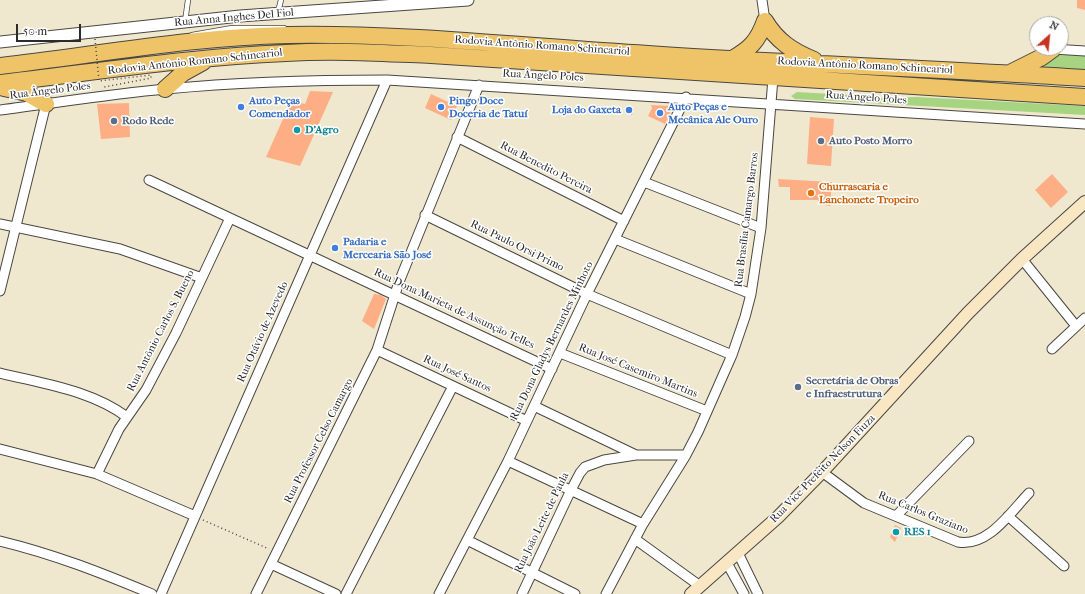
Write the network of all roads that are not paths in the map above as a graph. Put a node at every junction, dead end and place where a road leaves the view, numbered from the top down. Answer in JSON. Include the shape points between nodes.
{"nodes":[{"id":1,"x":188,"y":0,"type":"edge"},
{"id":2,"x":281,"y":0,"type":"edge"},
{"id":3,"x":468,"y":0,"type":"edge"},
{"id":4,"x":762,"y":0,"type":"edge"},
{"id":5,"x":278,"y":14,"type":"junction"},
{"id":6,"x":765,"y":21,"type":"junction"},
{"id":7,"x":185,"y":22,"type":"junction"},
{"id":8,"x":0,"y":42,"type":"edge"},
{"id":9,"x":1069,"y":50,"type":"edge"},
{"id":10,"x":1085,"y":51,"type":"edge"},
{"id":11,"x":1043,"y":56,"type":"edge"},
{"id":12,"x":212,"y":58,"type":"junction"},
{"id":13,"x":732,"y":59,"type":"junction"},
{"id":14,"x":823,"y":64,"type":"junction"},
{"id":15,"x":0,"y":66,"type":"edge"},
{"id":16,"x":1009,"y":73,"type":"junction"},
{"id":17,"x":773,"y":78,"type":"junction"},
{"id":18,"x":1085,"y":78,"type":"edge"},
{"id":19,"x":387,"y":80,"type":"junction"},
{"id":20,"x":0,"y":83,"type":"edge"},
{"id":21,"x":479,"y":85,"type":"junction"},
{"id":22,"x":0,"y":88,"type":"edge"},
{"id":23,"x":165,"y":89,"type":"junction"},
{"id":24,"x":686,"y":97,"type":"junction"},
{"id":25,"x":1085,"y":97,"type":"edge"},
{"id":26,"x":46,"y":104,"type":"junction"},
{"id":27,"x":771,"y":104,"type":"junction"},
{"id":28,"x":0,"y":110,"type":"edge"},
{"id":29,"x":1085,"y":124,"type":"edge"},
{"id":30,"x":457,"y":137,"type":"junction"},
{"id":31,"x":149,"y":180,"type":"dead end"},
{"id":32,"x":644,"y":182,"type":"junction"},
{"id":33,"x":1085,"y":202,"type":"edge"},
{"id":34,"x":425,"y":215,"type":"junction"},
{"id":35,"x":230,"y":218,"type":"junction"},
{"id":36,"x":624,"y":221,"type":"junction"},
{"id":37,"x":0,"y":224,"type":"edge"},
{"id":38,"x":16,"y":228,"type":"junction"},
{"id":39,"x":761,"y":228,"type":"junction"},
{"id":40,"x":615,"y":239,"type":"junction"},
{"id":41,"x":309,"y":255,"type":"junction"},
{"id":42,"x":1022,"y":259,"type":"junction"},
{"id":43,"x":202,"y":278,"type":"junction"},
{"id":44,"x":0,"y":291,"type":"edge"},
{"id":45,"x":587,"y":294,"type":"junction"},
{"id":46,"x":751,"y":294,"type":"junction"},
{"id":47,"x":394,"y":295,"type":"junction"},
{"id":48,"x":1085,"y":318,"type":"edge"},
{"id":49,"x":1076,"y":326,"type":"junction"},
{"id":50,"x":1052,"y":349,"type":"dead end"},
{"id":51,"x":377,"y":350,"type":"junction"},
{"id":52,"x":560,"y":353,"type":"junction"},
{"id":53,"x":732,"y":355,"type":"junction"},
{"id":54,"x":552,"y":369,"type":"junction"},
{"id":55,"x":0,"y":373,"type":"edge"},
{"id":56,"x":453,"y":386,"type":"junction"},
{"id":57,"x":534,"y":406,"type":"junction"},
{"id":58,"x":707,"y":411,"type":"junction"},
{"id":59,"x":127,"y":417,"type":"junction"},
{"id":60,"x":527,"y":421,"type":"junction"},
{"id":61,"x":969,"y":441,"type":"dead end"},
{"id":62,"x":0,"y":449,"type":"edge"},
{"id":63,"x":686,"y":454,"type":"junction"},
{"id":64,"x":636,"y":455,"type":"junction"},
{"id":65,"x":508,"y":461,"type":"junction"},
{"id":66,"x":822,"y":472,"type":"junction"},
{"id":67,"x":97,"y":474,"type":"junction"},
{"id":68,"x":570,"y":490,"type":"junction"},
{"id":69,"x":1029,"y":493,"type":"dead end"},
{"id":70,"x":196,"y":516,"type":"junction"},
{"id":71,"x":896,"y":516,"type":"junction"},
{"id":72,"x":1008,"y":516,"type":"junction"},
{"id":73,"x":642,"y":524,"type":"junction"},
{"id":74,"x":635,"y":539,"type":"junction"},
{"id":75,"x":467,"y":540,"type":"junction"},
{"id":76,"x":0,"y":541,"type":"edge"},
{"id":77,"x":738,"y":553,"type":"junction"},
{"id":78,"x":727,"y":563,"type":"junction"},
{"id":79,"x":271,"y":564,"type":"junction"},
{"id":80,"x":1064,"y":566,"type":"dead end"},
{"id":81,"x":531,"y":572,"type":"junction"},
{"id":82,"x":695,"y":590,"type":"edge"},
{"id":83,"x":152,"y":594,"type":"edge"},
{"id":84,"x":161,"y":594,"type":"edge"},
{"id":85,"x":256,"y":594,"type":"edge"},
{"id":86,"x":336,"y":594,"type":"edge"},
{"id":87,"x":346,"y":594,"type":"edge"},
{"id":88,"x":439,"y":594,"type":"edge"},
{"id":89,"x":522,"y":594,"type":"edge"},
{"id":90,"x":575,"y":594,"type":"edge"},
{"id":91,"x":606,"y":594,"type":"edge"},
{"id":92,"x":744,"y":594,"type":"edge"},
{"id":93,"x":758,"y":594,"type":"edge"}],
"edges":[{"from":1,"to":7,"type":"lane"},
{"from":2,"to":5,"type":"lane"},
{"from":3,"to":5,"type":"street","name":"Rua Anna Inghes Del Fiol"},
{"from":4,"to":6,"type":"street"},
{"from":5,"to":7,"type":"street","name":"Rua Anna Inghes Del Fiol"},
{"from":6,"to":13,"type":"highway","via":[[755,44]]},
{"from":6,"to":14,"type":"highway","via":[[787,47]]},
{"from":7,"to":8,"type":"street","name":"Rua Anna Inghes Del Fiol"},
{"from":9,"to":10,"type":"street"},
{"from":11,"to":16,"type":"highway"},
{"from":12,"to":17,"type":"highway","name":"Rodovia Antônio Romano Schincariol","via":[[286,53],[378,53]]},
{"from":12,"to":20,"type":"highway","name":"Rodovia Antônio Romano Schincariol"},
{"from":12,"to":23,"type":"highway","via":[[183,73]]},
{"from":13,"to":14,"type":"highway","name":"Rodovia Antônio Romano Schincariol"},
{"from":13,"to":15,"type":"highway","name":"Rodovia Antônio Romano Schincariol","via":[[430,38],[349,35],[256,36],[159,45]]},
{"from":14,"to":16,"type":"highway","name":"Rodovia Antônio Romano Schincariol"},
{"from":16,"to":18,"type":"highway","name":"Rodovia Antônio Romano Schincariol"},
{"from":17,"to":25,"type":"highway","name":"Rodovia Antônio Romano Schincariol"},
{"from":17,"to":27,"type":"street","name":"Rua Brasília Camargo Barros"},
{"from":19,"to":21,"type":"street","name":"Rua Ângelo Poles"},
{"from":19,"to":23,"type":"street","name":"Rua Ângelo Poles","via":[[278,81]]},
{"from":19,"to":41,"type":"street","name":"Rua Otávio de Azevedo"},
{"from":21,"to":24,"type":"street","name":"Rua Ângelo Poles"},
{"from":21,"to":30,"type":"street","name":"Rua Professor Celso Camargo"},
{"from":22,"to":26,"type":"highway","via":[[27,93]]},
{"from":23,"to":26,"type":"street","name":"Rua Ângelo Poles"},
{"from":24,"to":27,"type":"street","name":"Rua Ângelo Poles"},
{"from":24,"to":32,"type":"street","name":"Rua Dona Gladys Bernardes Minhoto"},
{"from":26,"to":28,"type":"street","name":"Rua Ângelo Poles"},
{"from":26,"to":38,"type":"street"},
{"from":27,"to":29,"type":"street","name":"Rua Ângelo Poles"},
{"from":27,"to":39,"type":"street","name":"Rua Brasília Camargo Barros"},
{"from":30,"to":34,"type":"street","name":"Rua Professor Celso Camargo"},
{"from":30,"to":36,"type":"street","name":"Rua Benedito Pereira"},
{"from":31,"to":35,"type":"street","name":"Rua Dona Marieta de Assunção Telles"},
{"from":32,"to":36,"type":"street","name":"Rua Dona Gladys Bernardes Minhoto"},
{"from":32,"to":39,"type":"street"},
{"from":33,"to":42,"type":"main road","name":"Rua Vice-Prefeito Nelson Fiuza"},
{"from":34,"to":45,"type":"street","name":"Rua Paulo Orsi Primo"},
{"from":34,"to":47,"type":"street","name":"Rua Professor Celso Camargo"},
{"from":35,"to":41,"type":"street","name":"Rua Dona Marieta de Assunção Telles"},
{"from":35,"to":43,"type":"street","name":"Rua Antônio Carlos S. Bueno"},
{"from":36,"to":40,"type":"street","name":"Rua Dona Gladys Bernardes Minhoto"},
{"from":37,"to":38,"type":"street"},
{"from":38,"to":43,"type":"street","via":[[120,249]]},
{"from":38,"to":44,"type":"street"},
{"from":39,"to":46,"type":"street","name":"Rua Brasília Camargo Barros"},
{"from":40,"to":45,"type":"street","name":"Rua Dona Gladys Bernardes Minhoto"},
{"from":40,"to":46,"type":"street"},
{"from":41,"to":47,"type":"street","name":"Rua Dona Marieta de Assunção Telles"},
{"from":41,"to":70,"type":"street","name":"Rua Otávio de Azevedo"},
{"from":42,"to":49,"type":"street"},
{"from":42,"to":66,"type":"main road","name":"Rua Vice-Prefeito Nelson Fiuza"},
{"from":43,"to":59,"type":"street","name":"Rua Antônio Carlos S. Bueno","via":[[146,390]]},
{"from":45,"to":52,"type":"street","name":"Rua Dona Gladys Bernardes Minhoto"},
{"from":45,"to":53,"type":"street","name":"Rua Paulo Orsi Primo"},
{"from":46,"to":53,"type":"street","name":"Rua Brasília Camargo Barros"},
{"from":47,"to":51,"type":"street","name":"Rua Professor Celso Camargo"},
{"from":47,"to":54,"type":"street","name":"Rua Dona Marieta de Assunção Telles"},
{"from":48,"to":49,"type":"street"},
{"from":49,"to":50,"type":"street"},
{"from":51,"to":56,"type":"street","name":"Rua José Santos"},
{"from":51,"to":79,"type":"street","name":"Rua Professor Celso Camargo"},
{"from":52,"to":54,"type":"street","name":"Rua Dona Gladys Bernardes Minhoto"},
{"from":52,"to":58,"type":"street","name":"Rua José Casemiro Martins"},
{"from":53,"to":58,"type":"street","name":"Rua Brasília Camargo Barros"},
{"from":54,"to":57,"type":"street","name":"Rua Dona Gladys Bernardes Minhoto"},
{"from":55,"to":59,"type":"street","via":[[95,398]]},
{"from":56,"to":60,"type":"street","name":"Rua José Santos"},
{"from":56,"to":87,"type":"street"},
{"from":57,"to":60,"type":"street","name":"Rua Dona Gladys Bernardes Minhoto"},
{"from":57,"to":64,"type":"street","name":"Rua João Leite de Paula"},
{"from":58,"to":63,"type":"street","name":"Rua Brasília Camargo Barros"},
{"from":59,"to":67,"type":"street","name":"Rua Antônio Carlos S. Bueno"},
{"from":60,"to":65,"type":"street","name":"Rua Dona Gladys Bernardes Minhoto"},
{"from":61,"to":71,"type":"street"},
{"from":62,"to":67,"type":"street"},
{"from":63,"to":64,"type":"street","name":"Rua João Leite de Paula"},
{"from":63,"to":73,"type":"street","name":"Rua Brasília Camargo Barros"},
{"from":64,"to":68,"type":"street","name":"Rua João Leite de Paula","via":[[593,462],[580,473]]},
{"from":65,"to":68,"type":"street"},
{"from":65,"to":75,"type":"street","name":"Rua Dona Gladys Bernardes Minhoto"},
{"from":66,"to":71,"type":"street","name":"Rua Carlos Graziano","via":[[859,500]]},
{"from":66,"to":77,"type":"main road","name":"Rua Vice-Prefeito Nelson Fiuza"},
{"from":67,"to":70,"type":"street"},
{"from":68,"to":73,"type":"street"},
{"from":68,"to":81,"type":"street","name":"Rua João Leite de Paula"},
{"from":69,"to":72,"type":"street","name":"Rua Carlos Graziano"},
{"from":70,"to":84,"type":"street","name":"Rua Otávio de Azevedo"},
{"from":71,"to":72,"type":"street","name":"Rua Carlos Graziano","via":[[958,542],[969,544],[979,541]]},
{"from":72,"to":80,"type":"street"},
{"from":73,"to":74,"type":"street","name":"Rua Brasília Camargo Barros"},
{"from":74,"to":82,"type":"street"},
{"from":74,"to":91,"type":"street","name":"Rua Brasília Camargo Barros"},
{"from":75,"to":81,"type":"street"},
{"from":75,"to":88,"type":"street","name":"Rua Dona Gladys Bernardes Minhoto"},
{"from":76,"to":83,"type":"street","via":[[61,558]]},
{"from":77,"to":78,"type":"main road","name":"Rua Vice-Prefeito Nelson Fiuza"},
{"from":77,"to":93,"type":"street"},
{"from":78,"to":82,"type":"main road","name":"Rua Vice-Prefeito Nelson Fiuza"},
{"from":78,"to":92,"type":"street"},
{"from":79,"to":85,"type":"street","name":"Rua Professor Celso Camargo"},
{"from":79,"to":86,"type":"street"},
{"from":81,"to":89,"type":"street","name":"Rua João Leite de Paula"},
{"from":81,"to":90,"type":"street"}]}
